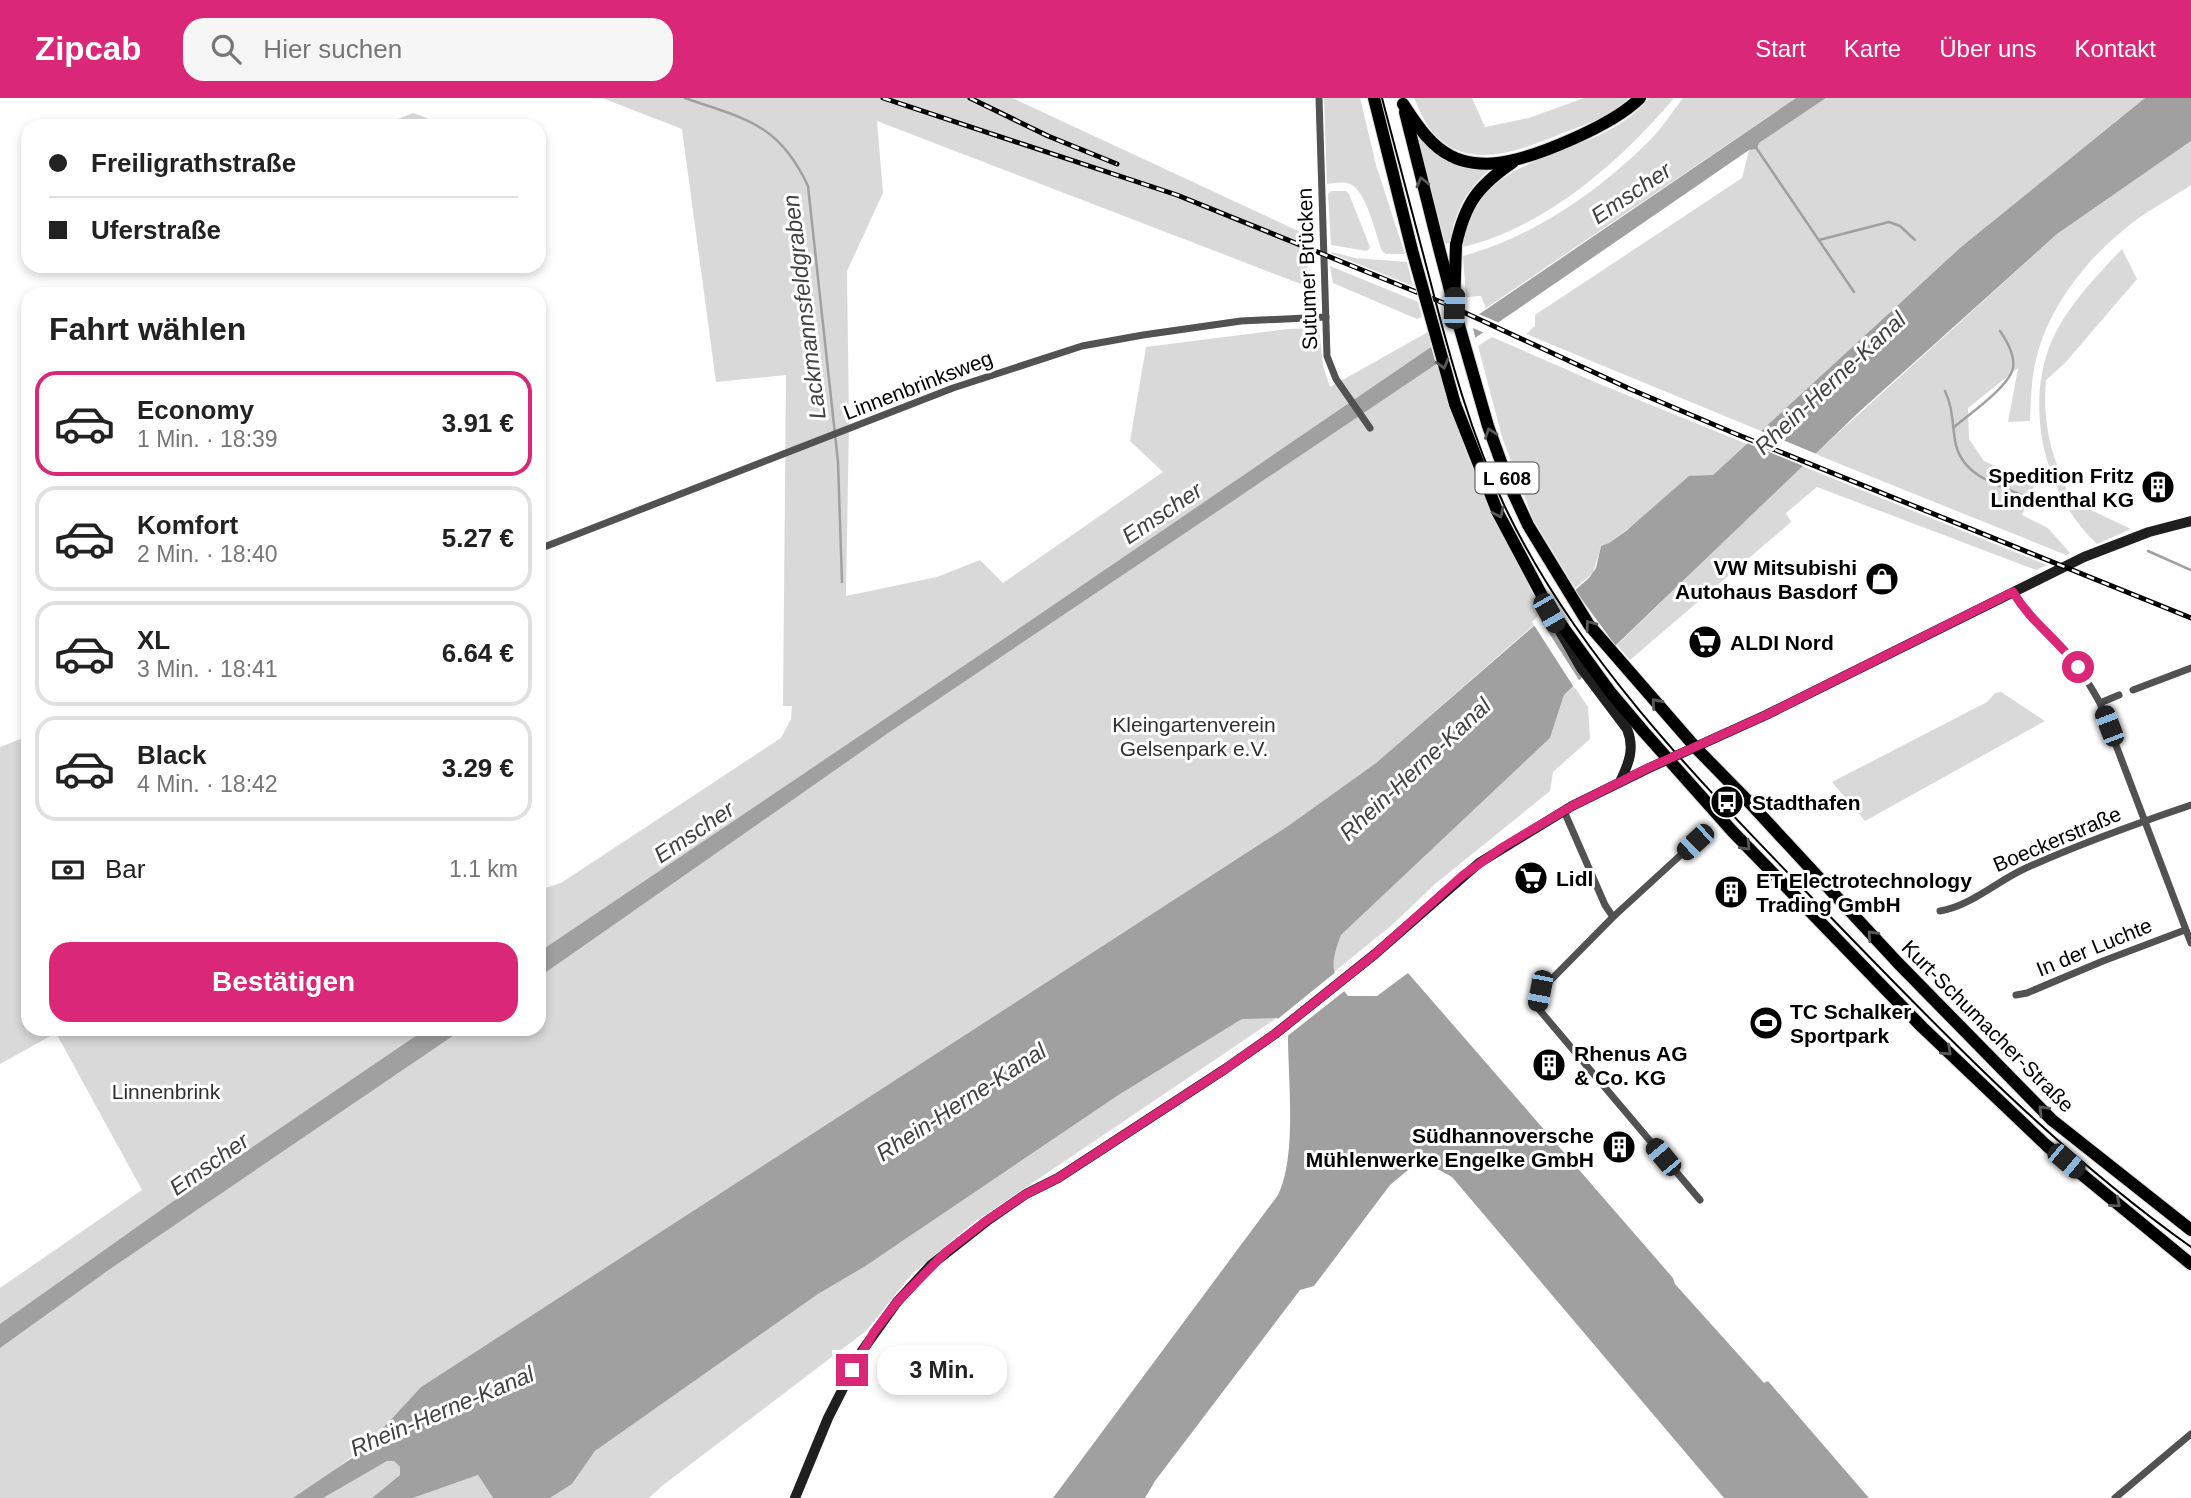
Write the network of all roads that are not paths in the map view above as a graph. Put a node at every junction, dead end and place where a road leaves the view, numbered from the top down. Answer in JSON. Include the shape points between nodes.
{"nodes":[{"id":1,"x":1319,"y":98,"type":"edge"},
{"id":2,"x":1374,"y":98,"type":"edge"},
{"id":3,"x":1640,"y":98,"type":"edge"},
{"id":4,"x":1402,"y":101,"type":"edge"},
{"id":5,"x":1516,"y":160,"type":"junction"},
{"id":6,"x":1454,"y":308,"type":"junction"},
{"id":7,"x":1326,"y":317,"type":"junction"},
{"id":8,"x":1370,"y":428,"type":"dead end"},
{"id":9,"x":2191,"y":521,"type":"edge"},
{"id":10,"x":546,"y":546,"type":"edge"},
{"id":11,"x":2013,"y":592,"type":"junction"},
{"id":12,"x":2191,"y":668,"type":"edge"},
{"id":13,"x":1595,"y":680,"type":"junction"},
{"id":14,"x":2133,"y":690,"type":"dead end"},
{"id":15,"x":2119,"y":695,"type":"dead end"},
{"id":16,"x":2100,"y":702,"type":"junction"},
{"id":17,"x":1696,"y":748,"type":"junction"},
{"id":18,"x":1667,"y":759,"type":"junction"},
{"id":19,"x":1620,"y":782,"type":"junction"},
{"id":20,"x":2191,"y":804,"type":"edge"},
{"id":21,"x":1564,"y":811,"type":"junction"},
{"id":22,"x":2145,"y":821,"type":"junction"},
{"id":23,"x":1707,"y":830,"type":"dead end"},
{"id":24,"x":1940,"y":911,"type":"dead end"},
{"id":25,"x":1613,"y":917,"type":"junction"},
{"id":26,"x":2185,"y":930,"type":"junction"},
{"id":27,"x":2191,"y":942,"type":"edge"},
{"id":28,"x":2016,"y":995,"type":"dead end"},
{"id":29,"x":1700,"y":1200,"type":"dead end"},
{"id":30,"x":2191,"y":1230,"type":"edge"},
{"id":31,"x":2191,"y":1264,"type":"edge"},
{"id":32,"x":2191,"y":1434,"type":"edge"},
{"id":33,"x":795,"y":1498,"type":"edge"},
{"id":34,"x":2115,"y":1498,"type":"edge"}],
"edges":[{"from":1,"to":7,"type":"street","name":"Sutumer Brücken"},
{"from":2,"to":13,"type":"main road","name":"Kurt-Schumacher-Straße","number":"L 608","one_way":true,"bridge":true,"via":[[1455,404],[1494,503],[1547,605]]},
{"from":3,"to":5,"type":"main road","number":"L 608","via":[[1606,123]]},
{"from":4,"to":5,"type":"main road","number":"L 608","via":[[1427,138],[1450,156],[1470,163]]},
{"from":6,"to":4,"type":"main road","name":"Kurt-Schumacher-Straße","number":"L 608","one_way":true,"bridge":true},
{"from":5,"to":6,"type":"main road","number":"L 608","bridge":true,"via":[[1475,195],[1461,222]]},
{"from":17,"to":6,"type":"main road","name":"Kurt-Schumacher-Straße","number":"L 608","one_way":true,"via":[[1589,625],[1528,525],[1477,391]]},
{"from":7,"to":8,"type":"street","name":"Sutumer Brücken","via":[[1327,356]]},
{"from":7,"to":10,"type":"street","name":"Linnenbrinksweg","via":[[1241,321],[1082,346],[953,388]]},
{"from":9,"to":11,"type":"main road","via":[[2104,548]]},
{"from":11,"to":16,"type":"street","via":[[2025,612],[2069,655]]},
{"from":11,"to":17,"type":"main road"},
{"from":12,"to":14,"type":"street"},
{"from":13,"to":18,"type":"main road","name":"Kurt-Schumacher-Straße","number":"L 608"},
{"from":13,"to":19,"type":"main road","via":[[1632,740]]},
{"from":15,"to":16,"type":"street"},
{"from":16,"to":22,"type":"street"},
{"from":17,"to":18,"type":"main road"},
{"from":30,"to":17,"type":"main road","name":"Kurt-Schumacher-Straße","number":"L 608","one_way":true,"via":[[2052,1120]]},
{"from":18,"to":19,"type":"main road"},
{"from":18,"to":31,"type":"main road","name":"Kurt-Schumacher-Straße","number":"L 608","one_way":true,"via":[[1922,1027],[2046,1145]]},
{"from":19,"to":21,"type":"main road"},
{"from":20,"to":22,"type":"street","name":"Boeckerstraße"},
{"from":21,"to":25,"type":"street"},
{"from":21,"to":33,"type":"main road","via":[[1479,863],[1275,1034],[1058,1178],[1026,1194],[931,1265],[862,1351]]},
{"from":22,"to":24,"type":"street","name":"Boeckerstraße","via":[[2022,870],[1954,909]]},
{"from":22,"to":26,"type":"street"},
{"from":23,"to":25,"type":"street"},
{"from":25,"to":29,"type":"street","via":[[1540,991],[1537,1007]]},
{"from":26,"to":27,"type":"street"},
{"from":26,"to":28,"type":"street","name":"In der Luchte"},
{"from":32,"to":34,"type":"street"}]}
